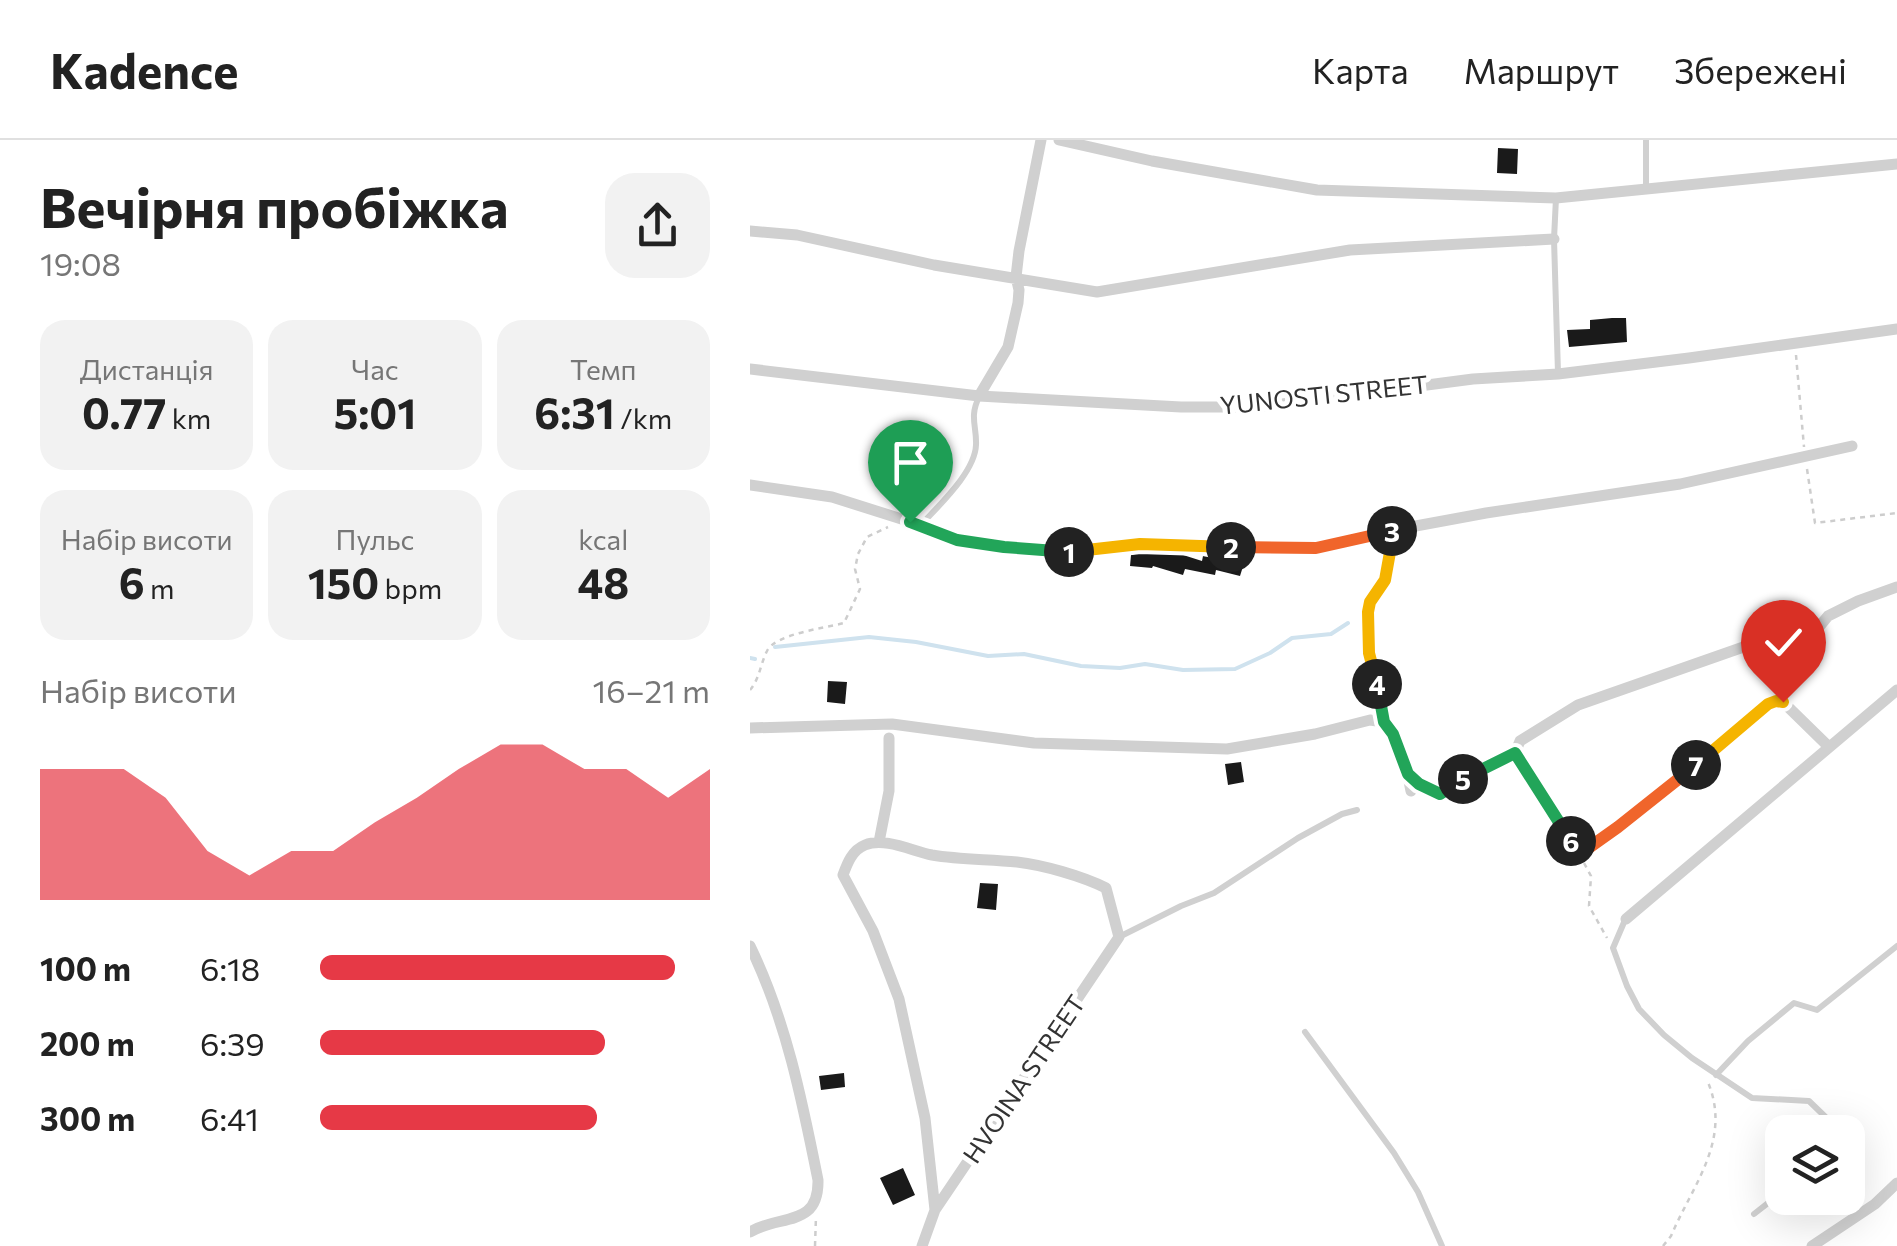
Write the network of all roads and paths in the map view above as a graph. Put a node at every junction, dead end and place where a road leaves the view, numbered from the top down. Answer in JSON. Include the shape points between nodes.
{"nodes":[{"id":1,"x":1040,"y":140,"type":"edge"},
{"id":2,"x":1060,"y":140,"type":"edge"},
{"id":3,"x":1646,"y":140,"type":"edge"},
{"id":4,"x":1897,"y":164,"type":"edge"},
{"id":5,"x":1646,"y":188,"type":"junction"},
{"id":6,"x":1556,"y":198,"type":"junction"},
{"id":7,"x":750,"y":231,"type":"edge"},
{"id":8,"x":1554,"y":239,"type":"junction"},
{"id":9,"x":1016,"y":277,"type":"junction"},
{"id":10,"x":1897,"y":329,"type":"edge"},
{"id":11,"x":750,"y":369,"type":"edge"},
{"id":12,"x":1558,"y":374,"type":"junction"},
{"id":13,"x":979,"y":396,"type":"junction"},
{"id":14,"x":1852,"y":446,"type":"dead end"},
{"id":15,"x":750,"y":486,"type":"edge"},
{"id":16,"x":902,"y":520,"type":"junction"},
{"id":17,"x":920,"y":526,"type":"junction"},
{"id":18,"x":1394,"y":530,"type":"junction"},
{"id":19,"x":1897,"y":586,"type":"edge"},
{"id":20,"x":750,"y":690,"type":"edge"},
{"id":21,"x":1897,"y":690,"type":"edge"},
{"id":22,"x":1384,"y":722,"type":"junction"},
{"id":23,"x":750,"y":728,"type":"edge"},
{"id":24,"x":889,"y":738,"type":"dead end"},
{"id":25,"x":1828,"y":746,"type":"junction"},
{"id":26,"x":1515,"y":753,"type":"junction"},
{"id":27,"x":1408,"y":774,"type":"junction"},
{"id":28,"x":1411,"y":791,"type":"dead end"},
{"id":29,"x":1357,"y":810,"type":"dead end"},
{"id":30,"x":879,"y":842,"type":"junction"},
{"id":31,"x":1580,"y":854,"type":"junction"},
{"id":32,"x":1626,"y":918,"type":"joint"},
{"id":33,"x":1119,"y":937,"type":"junction"},
{"id":34,"x":750,"y":946,"type":"edge"},
{"id":35,"x":1897,"y":946,"type":"edge"},
{"id":36,"x":1613,"y":948,"type":"junction"},
{"id":37,"x":1305,"y":1032,"type":"dead end"},
{"id":38,"x":1716,"y":1075,"type":"junction"},
{"id":39,"x":1706,"y":1077,"type":"dead end"},
{"id":40,"x":1824,"y":1115,"type":"edge"},
{"id":41,"x":1897,"y":1183,"type":"edge"},
{"id":42,"x":814,"y":1204,"type":"junction"},
{"id":43,"x":1765,"y":1205,"type":"edge"},
{"id":44,"x":936,"y":1210,"type":"junction"},
{"id":45,"x":1754,"y":1214,"type":"dead end"},
{"id":46,"x":750,"y":1232,"type":"edge"},
{"id":47,"x":816,"y":1246,"type":"edge"},
{"id":48,"x":922,"y":1246,"type":"edge"},
{"id":49,"x":1442,"y":1246,"type":"edge"},
{"id":50,"x":1664,"y":1246,"type":"edge"},
{"id":51,"x":1812,"y":1246,"type":"edge"}],
"edges":[{"from":1,"to":9,"type":"street"},
{"from":2,"to":6,"type":"street","via":[[1317,190]]},
{"from":3,"to":5,"type":"lane"},
{"from":4,"to":5,"type":"street"},
{"from":5,"to":6,"type":"street"},
{"from":6,"to":8,"type":"lane"},
{"from":7,"to":9,"type":"street"},
{"from":8,"to":9,"type":"street","via":[[1350,250],[1096,292]]},
{"from":8,"to":12,"type":"lane"},
{"from":9,"to":13,"type":"street","via":[[1008,347]]},
{"from":10,"to":12,"type":"street","name":"YUNOSTI STREET"},
{"from":11,"to":13,"type":"street","name":"YUNOSTI STREET"},
{"from":12,"to":13,"type":"street","name":"YUNOSTI STREET","via":[[1258,407]]},
{"from":13,"to":17,"type":"lane","via":[[972,462]]},
{"from":14,"to":18,"type":"street","via":[[1680,484]]},
{"from":15,"to":16,"type":"street","via":[[832,498]]},
{"from":16,"to":17,"type":"street"},
{"from":16,"to":20,"type":"path","via":[[868,536],[854,568],[860,589],[844,622],[773,642]]},
{"from":17,"to":18,"type":"street","via":[[957,540],[1076,552],[1140,544],[1316,548]]},
{"from":18,"to":22,"type":"path","via":[[1385,580],[1368,612]]},
{"from":19,"to":26,"type":"street","via":[[1828,616],[1809,632],[1752,644],[1578,704],[1520,740]]},
{"from":21,"to":25,"type":"street"},
{"from":22,"to":23,"type":"street","via":[[1227,750],[1034,744],[892,724]]},
{"from":22,"to":27,"type":"street"},
{"from":24,"to":30,"type":"street","via":[[889,792]]},
{"from":25,"to":31,"type":"street","via":[[1783,702],[1768,704]]},
{"from":25,"to":32,"type":"street"},
{"from":26,"to":27,"type":"path","via":[[1440,794]]},
{"from":26,"to":31,"type":"street"},
{"from":27,"to":28,"type":"street"},
{"from":29,"to":33,"type":"lane","via":[[1298,838],[1214,893]]},
{"from":30,"to":33,"type":"street","via":[[1019,862],[1093,882],[1106,888]]},
{"from":30,"to":44,"type":"street","name":"HVOINA STREET","via":[[857,850],[843,876],[899,999],[925,1118]]},
{"from":31,"to":36,"type":"path","via":[[1591,876],[1589,906]]},
{"from":32,"to":36,"type":"lane"},
{"from":33,"to":44,"type":"street","name":"HVOINA STREET"},
{"from":34,"to":42,"type":"street","via":[[776,1006],[804,1107],[818,1180]]},
{"from":35,"to":38,"type":"lane","via":[[1816,1010],[1794,1002]]},
{"from":36,"to":38,"type":"lane","via":[[1639,1008]]},
{"from":37,"to":49,"type":"lane","via":[[1402,1166]]},
{"from":38,"to":40,"type":"lane","via":[[1752,1098],[1810,1101]]},
{"from":39,"to":50,"type":"path","via":[[1715,1098],[1710,1154]]},
{"from":41,"to":51,"type":"street"},
{"from":42,"to":46,"type":"street","via":[[799,1217]]},
{"from":42,"to":47,"type":"path"},
{"from":43,"to":45,"type":"lane"},
{"from":44,"to":48,"type":"street"}]}
